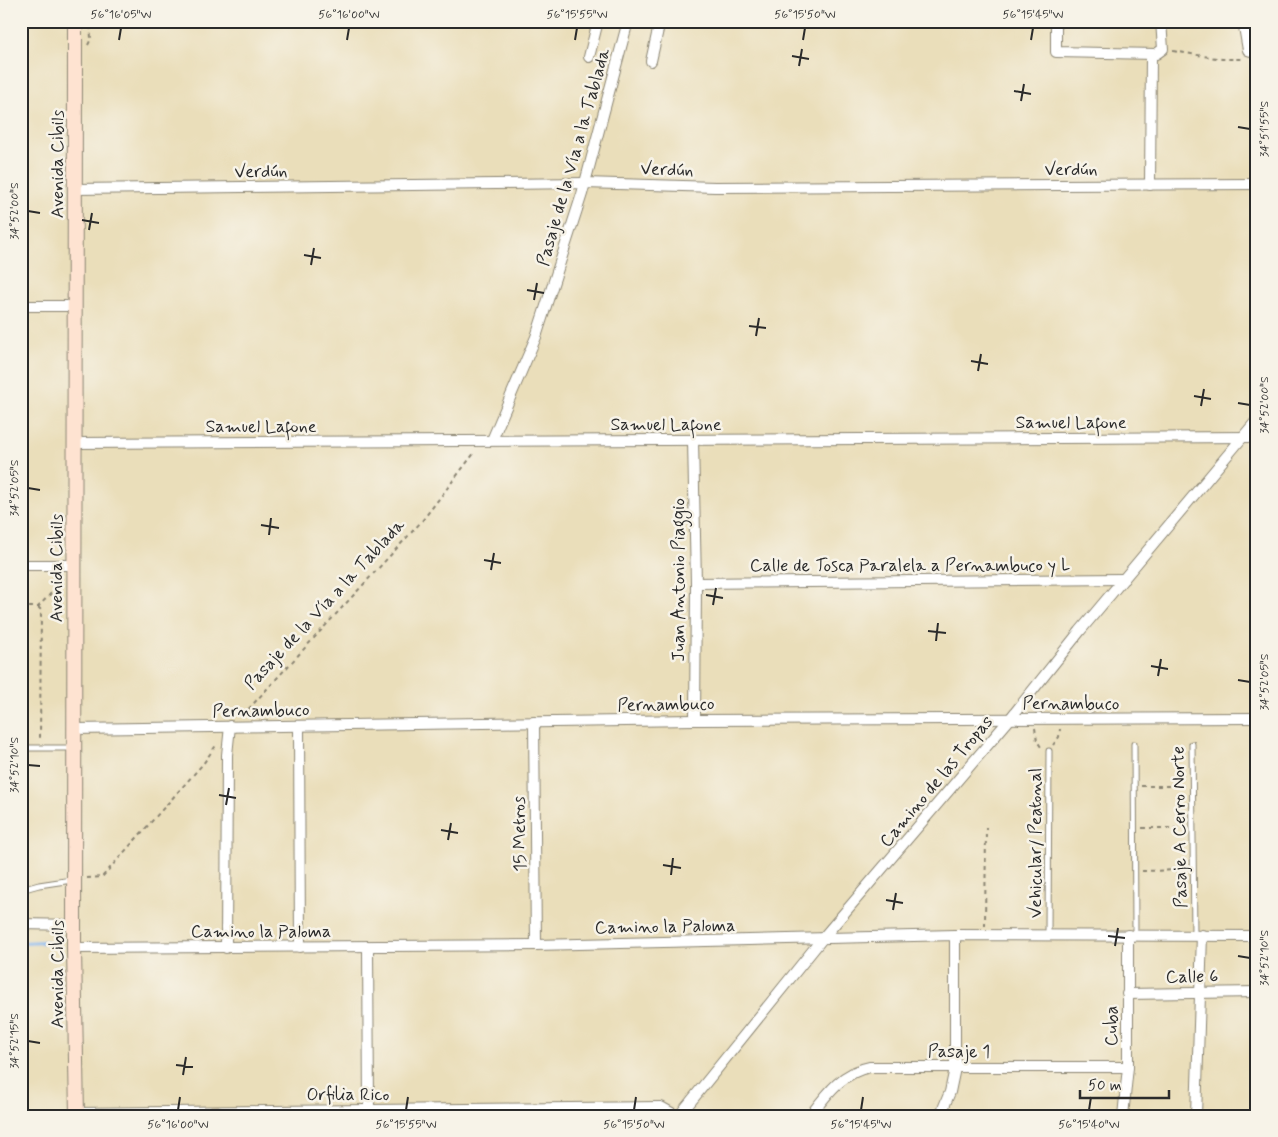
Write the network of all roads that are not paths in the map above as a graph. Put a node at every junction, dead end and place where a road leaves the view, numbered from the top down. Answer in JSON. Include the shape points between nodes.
{"nodes":[{"id":1,"x":75,"y":21,"type":"edge"},
{"id":2,"x":598,"y":21,"type":"edge"},
{"id":3,"x":628,"y":21,"type":"edge"},
{"id":4,"x":660,"y":21,"type":"edge"},
{"id":5,"x":1056,"y":21,"type":"edge"},
{"id":6,"x":1161,"y":21,"type":"edge"},
{"id":7,"x":1243,"y":21,"type":"edge"},
{"id":8,"x":1151,"y":54,"type":"junction"},
{"id":9,"x":1252,"y":56,"type":"edge"},
{"id":10,"x":589,"y":57,"type":"dead end"},
{"id":11,"x":651,"y":61,"type":"dead end"},
{"id":12,"x":586,"y":183,"type":"junction"},
{"id":13,"x":1257,"y":184,"type":"edge"},
{"id":14,"x":1150,"y":185,"type":"junction"},
{"id":15,"x":75,"y":189,"type":"junction"},
{"id":16,"x":21,"y":306,"type":"edge"},
{"id":17,"x":76,"y":306,"type":"junction"},
{"id":18,"x":1257,"y":420,"type":"edge"},
{"id":19,"x":1243,"y":437,"type":"junction"},
{"id":20,"x":1257,"y":437,"type":"edge"},
{"id":21,"x":488,"y":440,"type":"junction"},
{"id":22,"x":693,"y":440,"type":"junction"},
{"id":23,"x":75,"y":443,"type":"junction"},
{"id":24,"x":75,"y":564,"type":"junction"},
{"id":25,"x":21,"y":565,"type":"edge"},
{"id":26,"x":1124,"y":579,"type":"junction"},
{"id":27,"x":696,"y":583,"type":"junction"},
{"id":28,"x":1257,"y":718,"type":"edge"},
{"id":29,"x":695,"y":720,"type":"junction"},
{"id":30,"x":1009,"y":720,"type":"junction"},
{"id":31,"x":534,"y":722,"type":"junction"},
{"id":32,"x":230,"y":726,"type":"junction"},
{"id":33,"x":299,"y":726,"type":"junction"},
{"id":34,"x":75,"y":728,"type":"junction"},
{"id":35,"x":1134,"y":744,"type":"dead end"},
{"id":36,"x":1192,"y":744,"type":"dead end"},
{"id":37,"x":21,"y":748,"type":"edge"},
{"id":38,"x":75,"y":748,"type":"junction"},
{"id":39,"x":1049,"y":751,"type":"road end"},
{"id":40,"x":75,"y":880,"type":"junction"},
{"id":41,"x":21,"y":890,"type":"edge"},
{"id":42,"x":21,"y":924,"type":"edge"},
{"id":43,"x":75,"y":925,"type":"junction"},
{"id":44,"x":1048,"y":935,"type":"junction"},
{"id":45,"x":1132,"y":935,"type":"junction"},
{"id":46,"x":955,"y":936,"type":"junction"},
{"id":47,"x":1198,"y":936,"type":"junction"},
{"id":48,"x":1257,"y":936,"type":"edge"},
{"id":49,"x":822,"y":939,"type":"junction"},
{"id":50,"x":536,"y":945,"type":"junction"},
{"id":51,"x":300,"y":947,"type":"junction"},
{"id":52,"x":368,"y":947,"type":"junction"},
{"id":53,"x":74,"y":948,"type":"junction"},
{"id":54,"x":226,"y":948,"type":"junction"},
{"id":55,"x":1257,"y":992,"type":"edge"},
{"id":56,"x":1200,"y":993,"type":"junction"},
{"id":57,"x":1127,"y":994,"type":"junction"},
{"id":58,"x":1128,"y":1067,"type":"junction"},
{"id":59,"x":955,"y":1068,"type":"junction"},
{"id":60,"x":369,"y":1109,"type":"junction"},
{"id":61,"x":357,"y":1113,"type":"edge"},
{"id":62,"x":385,"y":1113,"type":"edge"},
{"id":63,"x":77,"y":1114,"type":"edge"},
{"id":64,"x":678,"y":1116,"type":"edge"},
{"id":65,"x":810,"y":1116,"type":"edge"},
{"id":66,"x":940,"y":1116,"type":"edge"},
{"id":67,"x":1123,"y":1116,"type":"edge"},
{"id":68,"x":1196,"y":1116,"type":"edge"}],
"edges":[{"from":1,"to":15,"type":"street","name":"Avenida Cibils"},
{"from":2,"to":10,"type":"street"},
{"from":3,"to":12,"type":"street","name":"Pasaje de la Vía a la Tablada"},
{"from":4,"to":11,"type":"street"},
{"from":5,"to":8,"type":"street","via":[[1056,52]]},
{"from":6,"to":8,"type":"street","via":[[1163,49]]},
{"from":7,"to":9,"type":"street"},
{"from":8,"to":14,"type":"street"},
{"from":12,"to":14,"type":"street","name":"Verdún","via":[[715,187]]},
{"from":12,"to":15,"type":"street","name":"Verdún"},
{"from":12,"to":21,"type":"street","name":"Pasaje de la Vía a la Tablada","via":[[536,337]]},
{"from":13,"to":14,"type":"street","name":"Verdún"},
{"from":15,"to":17,"type":"street","name":"Avenida Cibils"},
{"from":16,"to":17,"type":"street"},
{"from":17,"to":23,"type":"street","name":"Avenida Cibils"},
{"from":18,"to":19,"type":"street","name":"Camino de las Tropas"},
{"from":19,"to":20,"type":"street","name":"Samuel Lafone"},
{"from":19,"to":22,"type":"street","name":"Samuel Lafone"},
{"from":19,"to":26,"type":"street","name":"Camino de las Tropas"},
{"from":21,"to":22,"type":"street","name":"Samuel Lafone"},
{"from":21,"to":23,"type":"street","name":"Samuel Lafone"},
{"from":22,"to":27,"type":"street","name":"Juan Antonio Piaggio"},
{"from":23,"to":24,"type":"street","name":"Avenida Cibils"},
{"from":24,"to":25,"type":"street"},
{"from":24,"to":34,"type":"street","name":"Avenida Cibils"},
{"from":26,"to":27,"type":"street","name":"Calle de Tosca Paralela a Pernambuco y L"},
{"from":26,"to":30,"type":"street","name":"Camino de las Tropas"},
{"from":27,"to":29,"type":"street","name":"Juan Antonio Piaggio"},
{"from":28,"to":30,"type":"street","name":"Pernambuco"},
{"from":29,"to":30,"type":"street","name":"Pernambuco"},
{"from":29,"to":31,"type":"street","name":"Pernambuco"},
{"from":30,"to":49,"type":"street","name":"Camino de las Tropas"},
{"from":31,"to":33,"type":"street","name":"Pernambuco"},
{"from":31,"to":50,"type":"street","name":"15 Metros"},
{"from":32,"to":33,"type":"street","name":"Pernambuco"},
{"from":32,"to":34,"type":"street","name":"Pernambuco"},
{"from":32,"to":54,"type":"street"},
{"from":33,"to":51,"type":"street"},
{"from":34,"to":38,"type":"street","name":"Avenida Cibils"},
{"from":35,"to":45,"type":"lane"},
{"from":36,"to":47,"type":"lane","name":"Pasaje A Cerro Norte"},
{"from":37,"to":38,"type":"lane"},
{"from":38,"to":40,"type":"street","name":"Avenida Cibils"},
{"from":39,"to":44,"type":"lane","name":"Vehicular/ Peatonal"},
{"from":40,"to":41,"type":"lane"},
{"from":40,"to":43,"type":"street","name":"Avenida Cibils"},
{"from":42,"to":43,"type":"street"},
{"from":43,"to":53,"type":"street","name":"Avenida Cibils"},
{"from":44,"to":45,"type":"street","name":"Camino la Paloma"},
{"from":44,"to":46,"type":"street","name":"Camino la Paloma"},
{"from":45,"to":47,"type":"street","name":"Camino la Paloma"},
{"from":45,"to":57,"type":"street","name":"Cuba"},
{"from":46,"to":49,"type":"street","name":"Camino la Paloma"},
{"from":46,"to":59,"type":"street"},
{"from":47,"to":48,"type":"street","name":"Camino la Paloma"},
{"from":47,"to":56,"type":"street"},
{"from":49,"to":50,"type":"street","name":"Camino la Paloma"},
{"from":49,"to":64,"type":"street","name":"Camino de las Tropas"},
{"from":50,"to":52,"type":"street","name":"Camino la Paloma"},
{"from":51,"to":52,"type":"street","name":"Camino la Paloma"},
{"from":51,"to":54,"type":"street","name":"Camino la Paloma"},
{"from":52,"to":60,"type":"street"},
{"from":53,"to":54,"type":"street","name":"Camino la Paloma"},
{"from":53,"to":63,"type":"street","name":"Avenida Cibils"},
{"from":55,"to":56,"type":"street","name":"Calle 6"},
{"from":56,"to":57,"type":"street","name":"Calle 6"},
{"from":56,"to":68,"type":"street"},
{"from":57,"to":58,"type":"street","name":"Cuba"},
{"from":58,"to":59,"type":"street","name":"Pasaje 1"},
{"from":58,"to":67,"type":"street","name":"Cuba"},
{"from":59,"to":65,"type":"street","name":"Pasaje 1","via":[[858,1069],[835,1086]]},
{"from":59,"to":66,"type":"street"},
{"from":60,"to":61,"type":"street","name":"Orfilia Rico"},
{"from":60,"to":62,"type":"street","name":"Orfilia Rico"},
{"from":61,"to":63,"type":"street","name":"Orfilia Rico"},
{"from":62,"to":64,"type":"street","name":"Orfilia Rico","via":[[662,1107]]}]}
